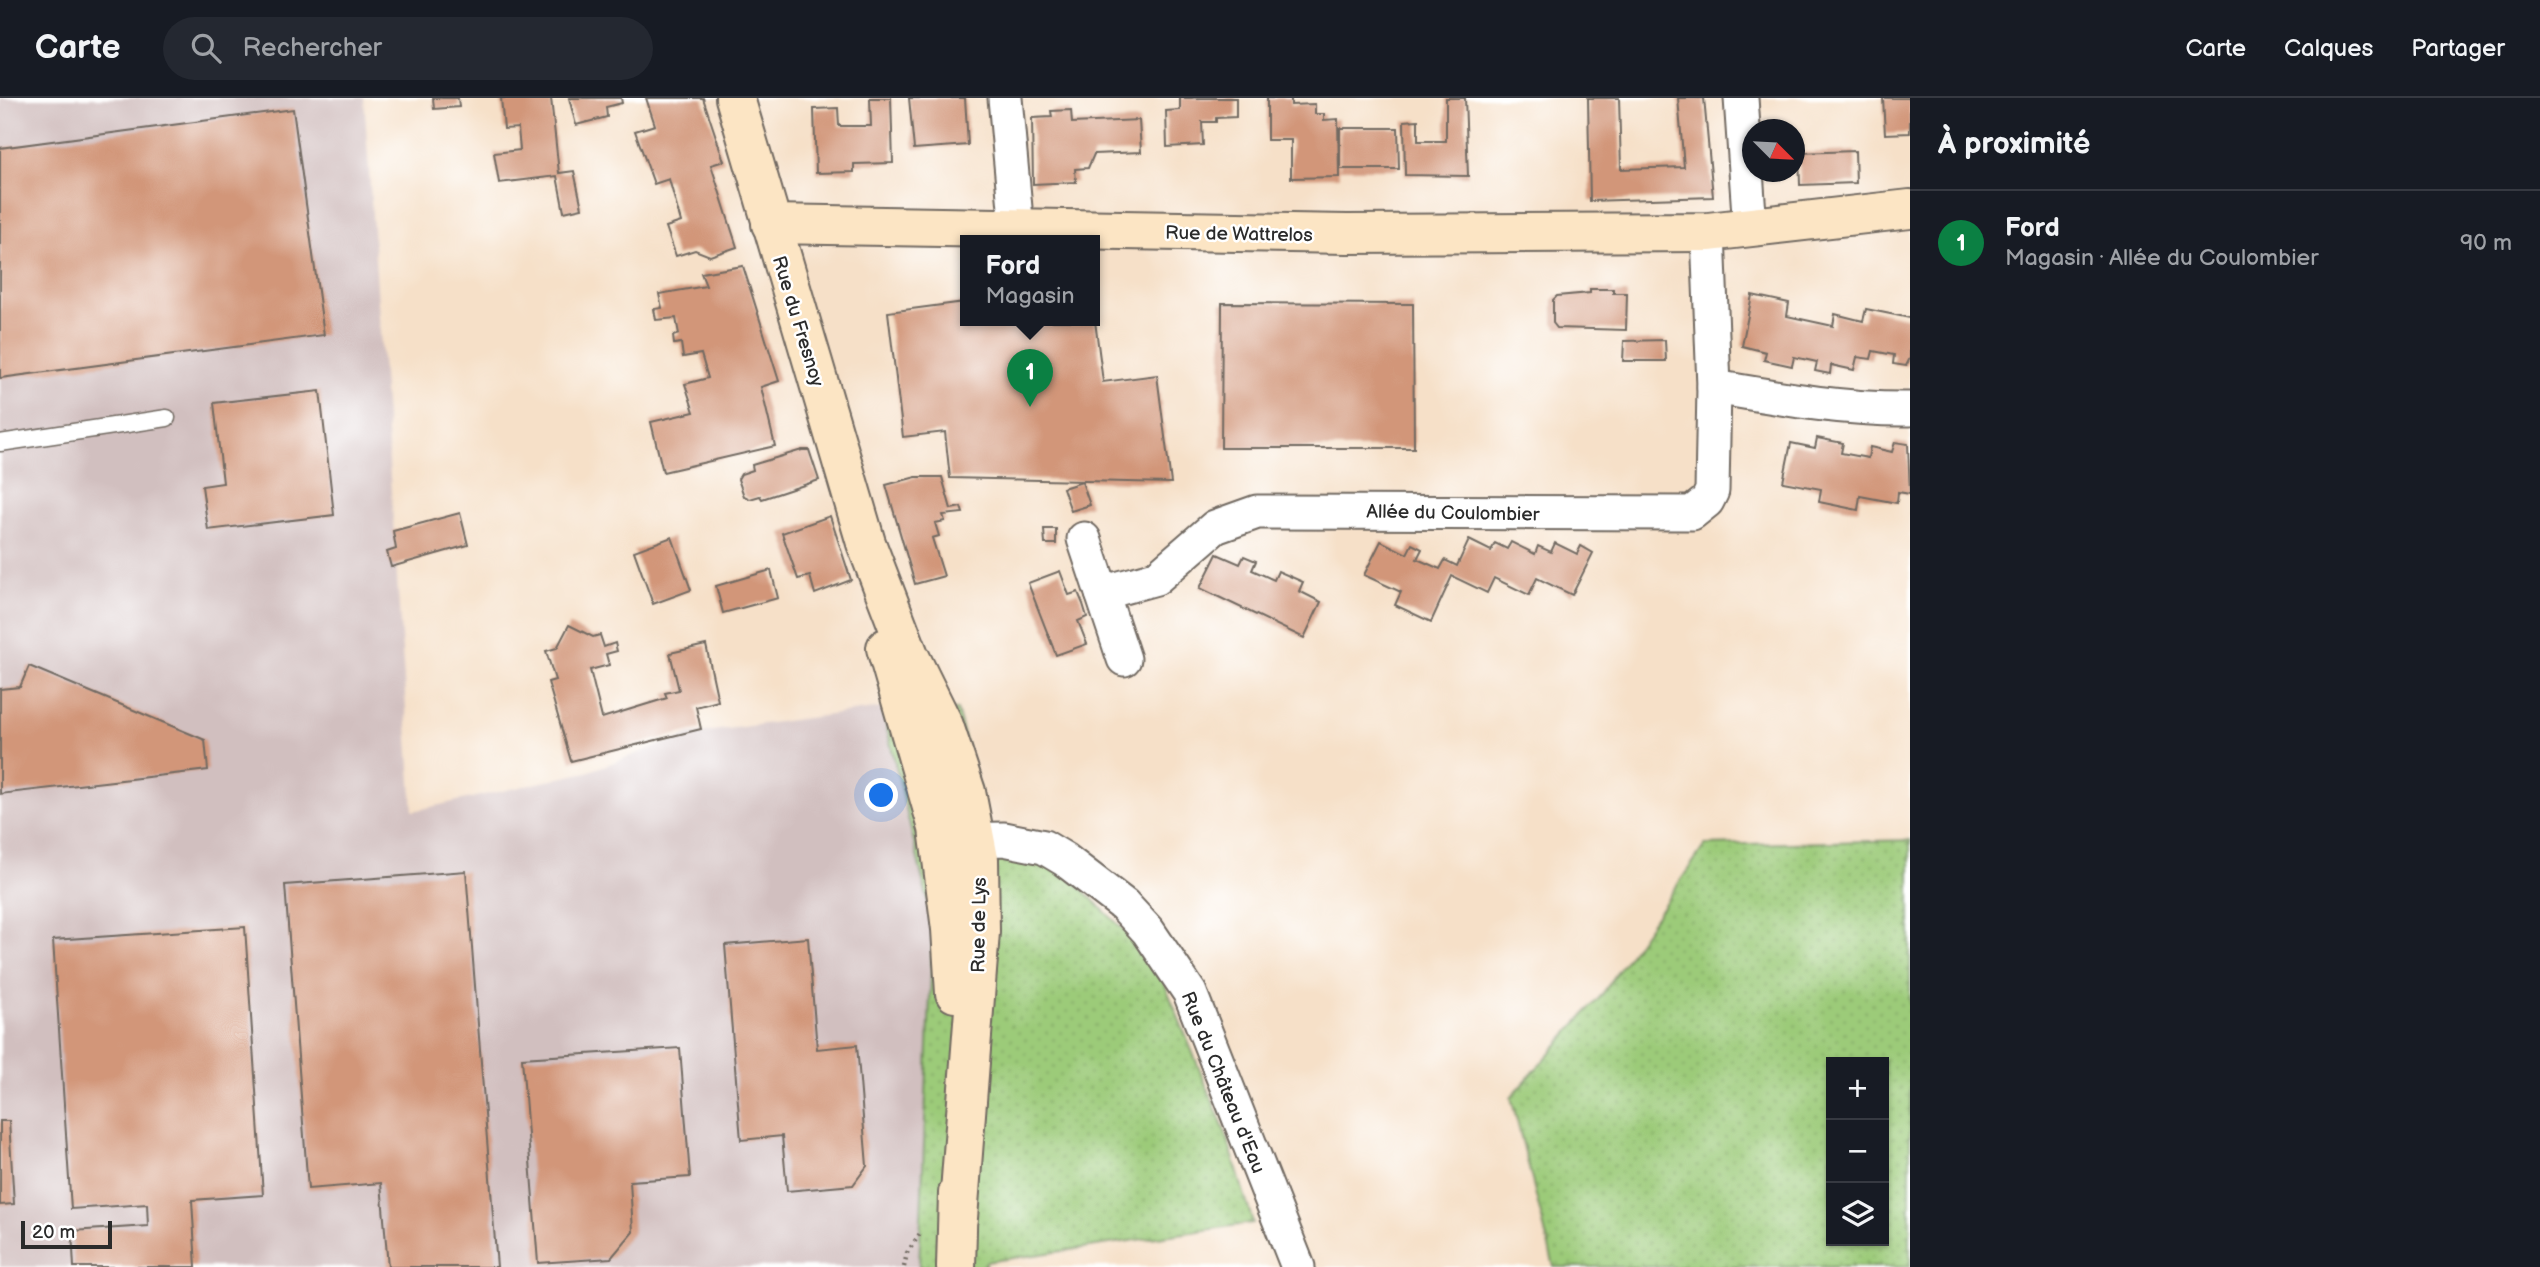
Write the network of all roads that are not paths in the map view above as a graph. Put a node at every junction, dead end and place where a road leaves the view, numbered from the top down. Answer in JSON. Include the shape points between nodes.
{"nodes":[{"id":1,"x":735,"y":98,"type":"edge"},
{"id":2,"x":1005,"y":98,"type":"edge"},
{"id":3,"x":1741,"y":98,"type":"edge"},
{"id":4,"x":1910,"y":209,"type":"edge"},
{"id":5,"x":771,"y":224,"type":"junction"},
{"id":6,"x":1750,"y":229,"type":"junction"},
{"id":7,"x":1017,"y":230,"type":"junction"},
{"id":8,"x":1708,"y":232,"type":"junction"},
{"id":9,"x":1714,"y":387,"type":"junction"},
{"id":10,"x":1910,"y":409,"type":"edge"},
{"id":11,"x":167,"y":418,"type":"dead end"},
{"id":12,"x":0,"y":443,"type":"edge"},
{"id":13,"x":1084,"y":539,"type":"dead end"},
{"id":14,"x":1102,"y":593,"type":"junction"},
{"id":15,"x":895,"y":645,"type":"joint"},
{"id":16,"x":1124,"y":659,"type":"dead end"},
{"id":17,"x":958,"y":840,"type":"junction"},
{"id":18,"x":956,"y":1267,"type":"edge"},
{"id":19,"x":1298,"y":1267,"type":"edge"}],
"edges":[{"from":1,"to":5,"type":"street","name":"Rue du Fresnoy"},
{"from":2,"to":7,"type":"street"},
{"from":3,"to":6,"type":"street"},
{"from":4,"to":6,"type":"street","name":"Rue de Wattrelos"},
{"from":5,"to":7,"type":"street","name":"Rue de Wattrelos"},
{"from":5,"to":15,"type":"street","name":"Rue du Fresnoy"},
{"from":6,"to":8,"type":"street","name":"Rue de Wattrelos"},
{"from":7,"to":8,"type":"street","name":"Rue de Wattrelos"},
{"from":8,"to":9,"type":"street","name":"Allée du Coulombier"},
{"from":9,"to":10,"type":"street","via":[[1869,410]]},
{"from":9,"to":14,"type":"street","name":"Allée du Coulombier","via":[[1712,491],[1692,513],[1257,512],[1215,527],[1156,578]]},
{"from":11,"to":12,"type":"lane"},
{"from":13,"to":14,"type":"street"},
{"from":14,"to":16,"type":"street"},
{"from":15,"to":17,"type":"street","name":"Rue de Lys","via":[[944,726],[966,792]]},
{"from":17,"to":18,"type":"street","name":"Rue de Lys","via":[[981,894]]},
{"from":17,"to":19,"type":"street","name":"Rue du Château d'Eau","via":[[1022,841],[1044,847],[1124,905],[1170,960],[1213,1046]]}]}
